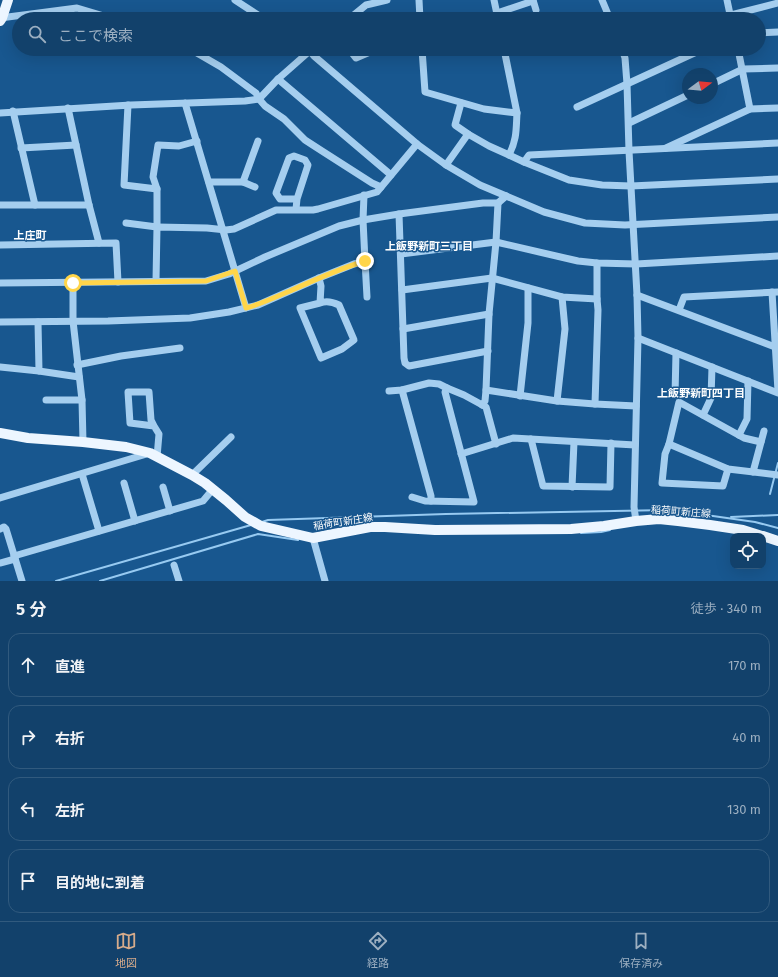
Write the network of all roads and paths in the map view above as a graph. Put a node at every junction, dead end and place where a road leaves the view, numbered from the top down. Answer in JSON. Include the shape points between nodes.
{"nodes":[{"id":1,"x":8,"y":0,"type":"edge"},
{"id":2,"x":80,"y":0,"type":"edge"},
{"id":3,"x":235,"y":0,"type":"edge"},
{"id":4,"x":387,"y":0,"type":"edge"},
{"id":5,"x":419,"y":0,"type":"edge"},
{"id":6,"x":494,"y":0,"type":"edge"},
{"id":7,"x":533,"y":0,"type":"edge"},
{"id":8,"x":602,"y":0,"type":"edge"},
{"id":9,"x":727,"y":0,"type":"edge"},
{"id":10,"x":364,"y":3,"type":"edge"},
{"id":11,"x":778,"y":3,"type":"edge"},
{"id":12,"x":77,"y":8,"type":"junction"},
{"id":13,"x":536,"y":10,"type":"dead end"},
{"id":14,"x":49,"y":12,"type":"edge"},
{"id":15,"x":90,"y":12,"type":"edge"},
{"id":16,"x":253,"y":12,"type":"edge"},
{"id":17,"x":356,"y":12,"type":"edge"},
{"id":18,"x":420,"y":12,"type":"edge"},
{"id":19,"x":496,"y":12,"type":"edge"},
{"id":20,"x":506,"y":12,"type":"edge"},
{"id":21,"x":607,"y":12,"type":"edge"},
{"id":22,"x":730,"y":12,"type":"edge"},
{"id":23,"x":748,"y":12,"type":"edge"},
{"id":24,"x":12,"y":17,"type":"edge"},
{"id":25,"x":1,"y":19,"type":"edge"},
{"id":26,"x":778,"y":32,"type":"edge"},
{"id":27,"x":766,"y":33,"type":"edge"},
{"id":28,"x":202,"y":56,"type":"edge"},
{"id":29,"x":303,"y":56,"type":"edge"},
{"id":30,"x":314,"y":56,"type":"edge"},
{"id":31,"x":422,"y":56,"type":"edge"},
{"id":32,"x":506,"y":56,"type":"edge"},
{"id":33,"x":624,"y":56,"type":"edge"},
{"id":34,"x":688,"y":56,"type":"edge"},
{"id":35,"x":740,"y":56,"type":"edge"},
{"id":36,"x":778,"y":68,"type":"edge"},
{"id":37,"x":743,"y":69,"type":"junction"},
{"id":38,"x":278,"y":79,"type":"junction"},
{"id":39,"x":718,"y":81,"type":"edge"},
{"id":40,"x":627,"y":84,"type":"junction"},
{"id":41,"x":682,"y":98,"type":"edge"},
{"id":42,"x":258,"y":99,"type":"junction"},
{"id":43,"x":186,"y":103,"type":"junction"},
{"id":44,"x":461,"y":103,"type":"junction"},
{"id":45,"x":128,"y":105,"type":"junction"},
{"id":46,"x":577,"y":107,"type":"dead end"},
{"id":47,"x":68,"y":108,"type":"junction"},
{"id":48,"x":778,"y":108,"type":"edge"},
{"id":49,"x":750,"y":109,"type":"junction"},
{"id":50,"x":13,"y":112,"type":"junction"},
{"id":51,"x":0,"y":113,"type":"edge"},
{"id":52,"x":518,"y":113,"type":"junction"},
{"id":53,"x":629,"y":123,"type":"junction"},
{"id":54,"x":468,"y":134,"type":"junction"},
{"id":55,"x":197,"y":141,"type":"junction"},
{"id":56,"x":258,"y":141,"type":"dead end"},
{"id":57,"x":778,"y":143,"type":"edge"},
{"id":58,"x":417,"y":144,"type":"junction"},
{"id":59,"x":76,"y":145,"type":"junction"},
{"id":60,"x":21,"y":148,"type":"junction"},
{"id":61,"x":662,"y":149,"type":"junction"},
{"id":62,"x":629,"y":151,"type":"junction"},
{"id":63,"x":509,"y":154,"type":"junction"},
{"id":64,"x":524,"y":162,"type":"junction"},
{"id":65,"x":446,"y":165,"type":"junction"},
{"id":66,"x":391,"y":175,"type":"junction"},
{"id":67,"x":778,"y":179,"type":"edge"},
{"id":68,"x":209,"y":182,"type":"junction"},
{"id":69,"x":243,"y":182,"type":"junction"},
{"id":70,"x":631,"y":186,"type":"junction"},
{"id":71,"x":255,"y":187,"type":"dead end"},
{"id":72,"x":381,"y":187,"type":"junction"},
{"id":73,"x":157,"y":189,"type":"junction"},
{"id":74,"x":364,"y":195,"type":"junction"},
{"id":75,"x":506,"y":196,"type":"junction"},
{"id":76,"x":297,"y":199,"type":"junction"},
{"id":77,"x":498,"y":202,"type":"junction"},
{"id":78,"x":0,"y":205,"type":"edge"},
{"id":79,"x":34,"y":205,"type":"junction"},
{"id":80,"x":89,"y":205,"type":"junction"},
{"id":81,"x":296,"y":209,"type":"junction"},
{"id":82,"x":399,"y":214,"type":"junction"},
{"id":83,"x":778,"y":217,"type":"edge"},
{"id":84,"x":363,"y":220,"type":"junction"},
{"id":85,"x":126,"y":223,"type":"dead end"},
{"id":86,"x":633,"y":224,"type":"junction"},
{"id":87,"x":157,"y":227,"type":"junction"},
{"id":88,"x":223,"y":229,"type":"junction"},
{"id":89,"x":496,"y":242,"type":"junction"},
{"id":90,"x":99,"y":243,"type":"junction"},
{"id":91,"x":0,"y":245,"type":"edge"},
{"id":92,"x":401,"y":254,"type":"junction"},
{"id":93,"x":778,"y":256,"type":"edge"},
{"id":94,"x":365,"y":261,"type":"junction"},
{"id":95,"x":597,"y":263,"type":"junction"},
{"id":96,"x":636,"y":264,"type":"junction"},
{"id":97,"x":235,"y":271,"type":"junction"},
{"id":98,"x":319,"y":278,"type":"junction"},
{"id":99,"x":492,"y":278,"type":"junction"},
{"id":100,"x":156,"y":281,"type":"junction"},
{"id":101,"x":118,"y":282,"type":"junction"},
{"id":102,"x":0,"y":283,"type":"edge"},
{"id":103,"x":73,"y":283,"type":"junction"},
{"id":104,"x":528,"y":288,"type":"junction"},
{"id":105,"x":402,"y":290,"type":"junction"},
{"id":106,"x":775,"y":292,"type":"edge"},
{"id":107,"x":637,"y":295,"type":"junction"},
{"id":108,"x":367,"y":297,"type":"dead end"},
{"id":109,"x":562,"y":297,"type":"junction"},
{"id":110,"x":597,"y":298,"type":"junction"},
{"id":111,"x":320,"y":302,"type":"junction"},
{"id":112,"x":246,"y":308,"type":"junction"},
{"id":113,"x":679,"y":310,"type":"junction"},
{"id":114,"x":489,"y":314,"type":"junction"},
{"id":115,"x":73,"y":321,"type":"junction"},
{"id":116,"x":0,"y":322,"type":"edge"},
{"id":117,"x":38,"y":322,"type":"junction"},
{"id":118,"x":403,"y":329,"type":"junction"},
{"id":119,"x":638,"y":338,"type":"junction"},
{"id":120,"x":777,"y":347,"type":"edge"},
{"id":121,"x":180,"y":348,"type":"dead end"},
{"id":122,"x":488,"y":351,"type":"junction"},
{"id":123,"x":676,"y":353,"type":"junction"},
{"id":124,"x":77,"y":365,"type":"junction"},
{"id":125,"x":0,"y":367,"type":"edge"},
{"id":126,"x":712,"y":367,"type":"junction"},
{"id":127,"x":39,"y":371,"type":"junction"},
{"id":128,"x":79,"y":377,"type":"junction"},
{"id":129,"x":748,"y":381,"type":"junction"},
{"id":130,"x":447,"y":388,"type":"junction"},
{"id":131,"x":402,"y":390,"type":"junction"},
{"id":132,"x":486,"y":390,"type":"junction"},
{"id":133,"x":389,"y":391,"type":"dead end"},
{"id":134,"x":778,"y":392,"type":"edge"},
{"id":135,"x":675,"y":395,"type":"dead end"},
{"id":136,"x":520,"y":396,"type":"junction"},
{"id":137,"x":46,"y":400,"type":"dead end"},
{"id":138,"x":82,"y":400,"type":"junction"},
{"id":139,"x":557,"y":401,"type":"junction"},
{"id":140,"x":595,"y":404,"type":"junction"},
{"id":141,"x":482,"y":405,"type":"junction"},
{"id":142,"x":636,"y":406,"type":"junction"},
{"id":143,"x":703,"y":415,"type":"junction"},
{"id":144,"x":154,"y":426,"type":"junction"},
{"id":145,"x":764,"y":431,"type":"dead end"},
{"id":146,"x":0,"y":433,"type":"edge"},
{"id":147,"x":739,"y":435,"type":"junction"},
{"id":148,"x":231,"y":436,"type":"dead end"},
{"id":149,"x":531,"y":439,"type":"junction"},
{"id":150,"x":84,"y":442,"type":"junction"},
{"id":151,"x":574,"y":442,"type":"junction"},
{"id":152,"x":761,"y":442,"type":"junction"},
{"id":153,"x":611,"y":443,"type":"junction"},
{"id":154,"x":496,"y":444,"type":"junction"},
{"id":155,"x":669,"y":444,"type":"junction"},
{"id":156,"x":635,"y":445,"type":"junction"},
{"id":157,"x":461,"y":454,"type":"junction"},
{"id":158,"x":154,"y":455,"type":"junction"},
{"id":159,"x":728,"y":469,"type":"junction"},
{"id":160,"x":753,"y":472,"type":"junction"},
{"id":161,"x":82,"y":474,"type":"junction"},
{"id":162,"x":192,"y":475,"type":"junction"},
{"id":163,"x":778,"y":475,"type":"edge"},
{"id":164,"x":124,"y":484,"type":"dead end"},
{"id":165,"x":163,"y":487,"type":"dead end"},
{"id":166,"x":572,"y":487,"type":"junction"},
{"id":167,"x":213,"y":489,"type":"junction"},
{"id":168,"x":0,"y":498,"type":"edge"},
{"id":169,"x":412,"y":498,"type":"dead end"},
{"id":170,"x":431,"y":501,"type":"junction"},
{"id":171,"x":170,"y":510,"type":"junction"},
{"id":172,"x":635,"y":514,"type":"junction"},
{"id":173,"x":135,"y":521,"type":"junction"},
{"id":174,"x":0,"y":529,"type":"edge"},
{"id":175,"x":99,"y":531,"type":"junction"},
{"id":176,"x":752,"y":533,"type":"edge"},
{"id":177,"x":766,"y":537,"type":"edge"},
{"id":178,"x":313,"y":538,"type":"junction"},
{"id":179,"x":778,"y":541,"type":"edge"},
{"id":180,"x":15,"y":557,"type":"junction"},
{"id":181,"x":0,"y":563,"type":"edge"},
{"id":182,"x":174,"y":565,"type":"dead end"},
{"id":183,"x":22,"y":581,"type":"edge"},
{"id":184,"x":179,"y":581,"type":"edge"},
{"id":185,"x":325,"y":581,"type":"edge"}],
"edges":[{"from":1,"to":25,"type":"main road"},
{"from":2,"to":12,"type":"street"},
{"from":3,"to":16,"type":"street"},
{"from":4,"to":10,"type":"street"},
{"from":5,"to":18,"type":"street"},
{"from":6,"to":19,"type":"street"},
{"from":7,"to":13,"type":"street"},
{"from":7,"to":20,"type":"street"},
{"from":8,"to":21,"type":"street"},
{"from":9,"to":22,"type":"street"},
{"from":10,"to":17,"type":"street"},
{"from":11,"to":23,"type":"street"},
{"from":12,"to":14,"type":"street"},
{"from":12,"to":15,"type":"street"},
{"from":24,"to":25,"type":"street"},
{"from":26,"to":27,"type":"street"},
{"from":28,"to":42,"type":"street","via":[[256,93]]},
{"from":29,"to":38,"type":"street"},
{"from":30,"to":58,"type":"street"},
{"from":31,"to":44,"type":"street","via":[[425,92]]},
{"from":32,"to":52,"type":"street"},
{"from":33,"to":40,"type":"street"},
{"from":34,"to":40,"type":"street"},
{"from":35,"to":37,"type":"street"},
{"from":36,"to":37,"type":"street"},
{"from":37,"to":39,"type":"street"},
{"from":37,"to":49,"type":"street"},
{"from":38,"to":42,"type":"street"},
{"from":38,"to":66,"type":"street"},
{"from":40,"to":46,"type":"street"},
{"from":40,"to":53,"type":"street"},
{"from":41,"to":53,"type":"street"},
{"from":42,"to":43,"type":"street"},
{"from":42,"to":72,"type":"street","via":[[284,119],[305,140]]},
{"from":43,"to":45,"type":"street"},
{"from":43,"to":55,"type":"street"},
{"from":44,"to":52,"type":"street","via":[[484,110]]},
{"from":44,"to":54,"type":"street","via":[[455,125]]},
{"from":45,"to":47,"type":"street"},
{"from":45,"to":73,"type":"street","via":[[124,185]]},
{"from":47,"to":50,"type":"street"},
{"from":47,"to":59,"type":"street"},
{"from":48,"to":49,"type":"street"},
{"from":49,"to":61,"type":"street"},
{"from":50,"to":51,"type":"street"},
{"from":50,"to":60,"type":"street"},
{"from":52,"to":63,"type":"street","via":[[516,138]]},
{"from":53,"to":62,"type":"street"},
{"from":54,"to":63,"type":"street"},
{"from":54,"to":65,"type":"street"},
{"from":55,"to":68,"type":"street"},
{"from":55,"to":73,"type":"street","via":[[179,146],[158,145],[153,177]]},
{"from":56,"to":69,"type":"street"},
{"from":57,"to":61,"type":"street"},
{"from":58,"to":65,"type":"street"},
{"from":58,"to":66,"type":"street"},
{"from":59,"to":60,"type":"street"},
{"from":59,"to":80,"type":"street"},
{"from":60,"to":79,"type":"street"},
{"from":61,"to":62,"type":"street"},
{"from":62,"to":64,"type":"street","via":[[529,156]]},
{"from":62,"to":70,"type":"street"},
{"from":63,"to":64,"type":"street"},
{"from":64,"to":70,"type":"street","via":[[569,180]]},
{"from":65,"to":75,"type":"street","via":[[480,185]]},
{"from":66,"to":72,"type":"street"},
{"from":67,"to":70,"type":"street"},
{"from":68,"to":69,"type":"street"},
{"from":68,"to":88,"type":"street"},
{"from":69,"to":71,"type":"street"},
{"from":70,"to":86,"type":"street"},
{"from":72,"to":74,"type":"street","via":[[377,192]]},
{"from":73,"to":87,"type":"street"},
{"from":74,"to":81,"type":"street","via":[[318,209]]},
{"from":74,"to":84,"type":"street"},
{"from":75,"to":77,"type":"street"},
{"from":75,"to":86,"type":"street","via":[[544,212],[585,223]]},
{"from":76,"to":76,"type":"street","via":[[308,165],[306,160],[294,156],[289,158],[276,193],[280,199]]},
{"from":76,"to":81,"type":"street"},
{"from":77,"to":82,"type":"street"},
{"from":77,"to":89,"type":"street"},
{"from":78,"to":79,"type":"street"},
{"from":79,"to":80,"type":"street"},
{"from":80,"to":90,"type":"street"},
{"from":81,"to":88,"type":"street","via":[[276,210],[234,229]]},
{"from":82,"to":84,"type":"street"},
{"from":82,"to":92,"type":"street"},
{"from":83,"to":86,"type":"street"},
{"from":84,"to":94,"type":"street"},
{"from":84,"to":97,"type":"street","via":[[339,226]]},
{"from":85,"to":87,"type":"street"},
{"from":86,"to":96,"type":"street"},
{"from":87,"to":88,"type":"street"},
{"from":87,"to":100,"type":"street"},
{"from":88,"to":97,"type":"street"},
{"from":89,"to":92,"type":"street"},
{"from":89,"to":95,"type":"street"},
{"from":89,"to":99,"type":"street"},
{"from":90,"to":91,"type":"street"},
{"from":90,"to":101,"type":"street","via":[[116,243]]},
{"from":92,"to":105,"type":"street"},
{"from":93,"to":96,"type":"street"},
{"from":94,"to":98,"type":"street"},
{"from":94,"to":108,"type":"street"},
{"from":95,"to":96,"type":"street"},
{"from":95,"to":110,"type":"street"},
{"from":96,"to":107,"type":"street"},
{"from":97,"to":100,"type":"street","via":[[206,281]]},
{"from":97,"to":112,"type":"street"},
{"from":98,"to":111,"type":"street"},
{"from":98,"to":112,"type":"street"},
{"from":99,"to":104,"type":"street"},
{"from":99,"to":105,"type":"street"},
{"from":99,"to":114,"type":"street"},
{"from":100,"to":101,"type":"street"},
{"from":101,"to":103,"type":"street"},
{"from":102,"to":103,"type":"street"},
{"from":103,"to":115,"type":"street"},
{"from":104,"to":109,"type":"street"},
{"from":104,"to":136,"type":"street","via":[[528,323]]},
{"from":105,"to":118,"type":"street"},
{"from":106,"to":113,"type":"street","via":[[684,297]]},
{"from":106,"to":120,"type":"street"},
{"from":107,"to":113,"type":"street"},
{"from":107,"to":119,"type":"street"},
{"from":109,"to":110,"type":"street"},
{"from":109,"to":139,"type":"street","via":[[565,329]]},
{"from":110,"to":140,"type":"street"},
{"from":111,"to":111,"type":"street","via":[[300,308],[321,358],[342,349],[354,340],[339,305],[332,301]]},
{"from":112,"to":115,"type":"street","via":[[190,318]]},
{"from":113,"to":120,"type":"street"},
{"from":114,"to":118,"type":"street"},
{"from":114,"to":122,"type":"street"},
{"from":115,"to":117,"type":"street"},
{"from":115,"to":124,"type":"street"},
{"from":116,"to":117,"type":"street"},
{"from":117,"to":127,"type":"street"},
{"from":118,"to":122,"type":"street","via":[[404,358],[409,366]]},
{"from":119,"to":123,"type":"street"},
{"from":119,"to":142,"type":"street"},
{"from":120,"to":134,"type":"street"},
{"from":121,"to":124,"type":"street"},
{"from":122,"to":132,"type":"street"},
{"from":123,"to":126,"type":"street"},
{"from":123,"to":135,"type":"street"},
{"from":124,"to":128,"type":"street"},
{"from":125,"to":127,"type":"street"},
{"from":126,"to":129,"type":"street"},
{"from":126,"to":143,"type":"street","via":[[711,398]]},
{"from":127,"to":128,"type":"street"},
{"from":128,"to":138,"type":"street"},
{"from":129,"to":134,"type":"street"},
{"from":129,"to":147,"type":"street","via":[[747,419]]},
{"from":130,"to":131,"type":"street","via":[[429,382]]},
{"from":130,"to":141,"type":"street"},
{"from":130,"to":157,"type":"street","via":[[445,392]]},
{"from":131,"to":133,"type":"street"},
{"from":131,"to":170,"type":"street"},
{"from":132,"to":136,"type":"street"},
{"from":132,"to":141,"type":"street"},
{"from":136,"to":139,"type":"street"},
{"from":137,"to":138,"type":"street"},
{"from":138,"to":150,"type":"street"},
{"from":139,"to":140,"type":"street"},
{"from":140,"to":142,"type":"street"},
{"from":141,"to":154,"type":"street","via":[[486,407]]},
{"from":142,"to":156,"type":"street"},
{"from":143,"to":147,"type":"street"},
{"from":143,"to":155,"type":"street","via":[[679,402]]},
{"from":144,"to":144,"type":"street","via":[[130,423],[128,392],[149,392],[151,420]]},
{"from":144,"to":158,"type":"street","via":[[159,434]]},
{"from":145,"to":152,"type":"street"},
{"from":146,"to":150,"type":"main road","name":"稲荷町新庄線"},
{"from":147,"to":152,"type":"street"},
{"from":148,"to":162,"type":"street"},
{"from":149,"to":151,"type":"street"},
{"from":149,"to":154,"type":"street","via":[[513,438]]},
{"from":149,"to":166,"type":"street","via":[[543,486]]},
{"from":150,"to":158,"type":"main road","name":"稲荷町新庄線","via":[[126,447]]},
{"from":151,"to":153,"type":"street"},
{"from":151,"to":166,"type":"street"},
{"from":152,"to":160,"type":"street"},
{"from":153,"to":156,"type":"street"},
{"from":153,"to":166,"type":"street","via":[[610,487]]},
{"from":154,"to":157,"type":"street"},
{"from":155,"to":159,"type":"street"},
{"from":155,"to":159,"type":"street","via":[[665,454],[662,483],[722,486]]},
{"from":156,"to":172,"type":"street"},
{"from":157,"to":170,"type":"street","via":[[474,502]]},
{"from":158,"to":161,"type":"street"},
{"from":158,"to":162,"type":"main road","name":"稲荷町新庄線"},
{"from":159,"to":160,"type":"street"},
{"from":160,"to":163,"type":"street"},
{"from":161,"to":168,"type":"street"},
{"from":161,"to":175,"type":"street"},
{"from":162,"to":167,"type":"main road","name":"稲荷町新庄線"},
{"from":164,"to":173,"type":"street"},
{"from":165,"to":171,"type":"street"},
{"from":167,"to":171,"type":"street","via":[[203,501]]},
{"from":167,"to":178,"type":"main road","name":"稲荷町新庄線","via":[[245,517],[261,526]]},
{"from":169,"to":170,"type":"street"},
{"from":171,"to":173,"type":"street"},
{"from":172,"to":176,"type":"main road","name":"稲荷町新庄線","via":[[659,520],[710,524]]},
{"from":172,"to":178,"type":"main road","name":"稲荷町新庄線","via":[[604,526],[571,529],[435,530],[370,527]]},
{"from":173,"to":175,"type":"street"},
{"from":174,"to":180,"type":"street","via":[[6,529]]},
{"from":175,"to":180,"type":"street"},
{"from":177,"to":179,"type":"main road","name":"稲荷町新庄線"},
{"from":178,"to":185,"type":"street"},
{"from":180,"to":181,"type":"street"},
{"from":180,"to":183,"type":"street"},
{"from":182,"to":184,"type":"street"}]}
